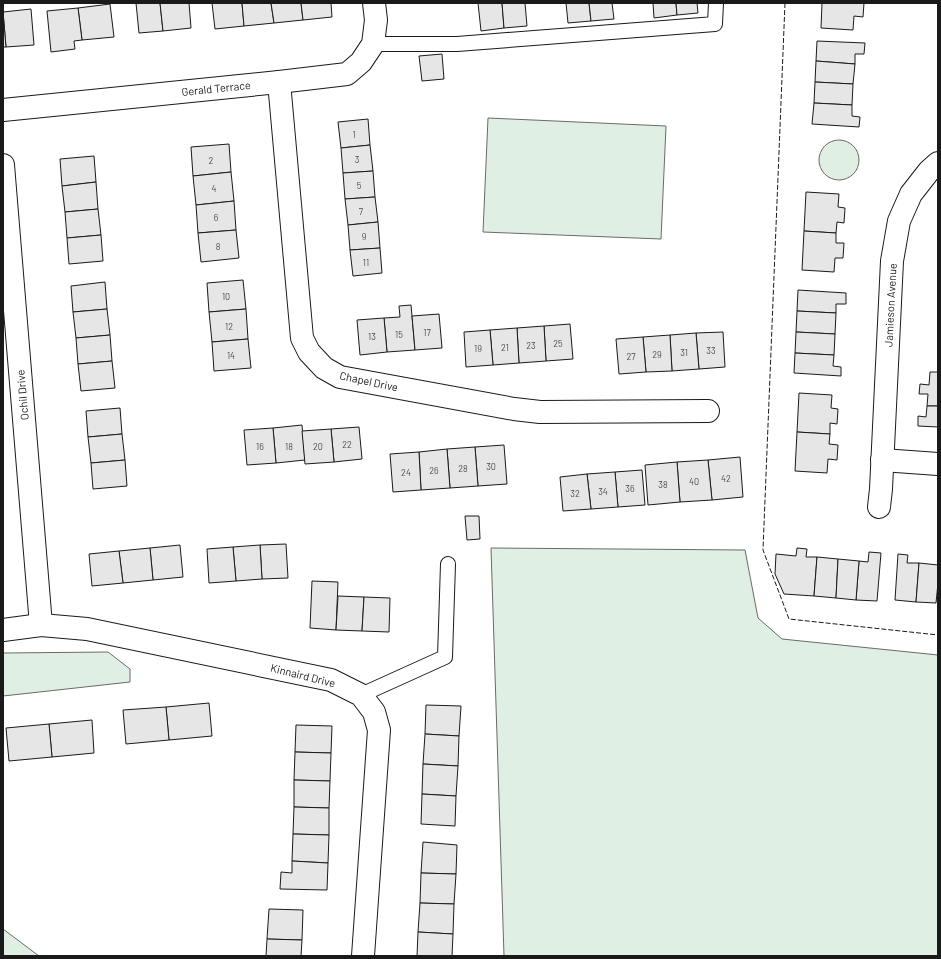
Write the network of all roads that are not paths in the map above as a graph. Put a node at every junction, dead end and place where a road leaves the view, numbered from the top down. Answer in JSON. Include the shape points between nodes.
{"nodes":[{"id":1,"x":374,"y":3,"type":"edge"},
{"id":2,"x":716,"y":3,"type":"edge"},
{"id":3,"x":373,"y":44,"type":"junction"},
{"id":4,"x":279,"y":82,"type":"junction"},
{"id":5,"x":3,"y":110,"type":"edge"},
{"id":6,"x":938,"y":163,"type":"edge"},
{"id":7,"x":3,"y":165,"type":"edge"},
{"id":8,"x":708,"y":411,"type":"dead end"},
{"id":9,"x":882,"y":460,"type":"junction"},
{"id":10,"x":938,"y":464,"type":"edge"},
{"id":11,"x":879,"y":507,"type":"dead end"},
{"id":12,"x":448,"y":564,"type":"dead end"},
{"id":13,"x":41,"y":625,"type":"junction"},
{"id":14,"x":3,"y":630,"type":"edge"},
{"id":15,"x":361,"y":695,"type":"junction"},
{"id":16,"x":363,"y":956,"type":"edge"}],
"edges":[{"from":1,"to":3,"type":"street","name":"Gerald Terrace","via":[[376,20]]},
{"from":2,"to":3,"type":"lane","via":[[715,24],[457,44]]},
{"from":3,"to":4,"type":"street","name":"Gerald Terrace","via":[[362,62],[347,74]]},
{"from":4,"to":5,"type":"street","name":"Gerald Terrace"},
{"from":4,"to":8,"type":"street","name":"Chapel Drive","via":[[302,338],[309,352],[324,368],[340,377],[540,412]]},
{"from":6,"to":9,"type":"street","name":"Jamieson Avenue","via":[[911,194],[899,221],[892,260]]},
{"from":7,"to":13,"type":"street","name":"Ochil Drive"},
{"from":9,"to":10,"type":"street"},
{"from":9,"to":11,"type":"street","name":"Jamieson Avenue"},
{"from":12,"to":15,"type":"lane","via":[[445,657]]},
{"from":13,"to":14,"type":"street","name":"Kinnaird Drive"},
{"from":13,"to":15,"type":"street","name":"Kinnaird Drive","via":[[87,629],[331,680]]},
{"from":15,"to":16,"type":"street","name":"Kinnaird Drive","via":[[374,712],[379,730]]}]}
